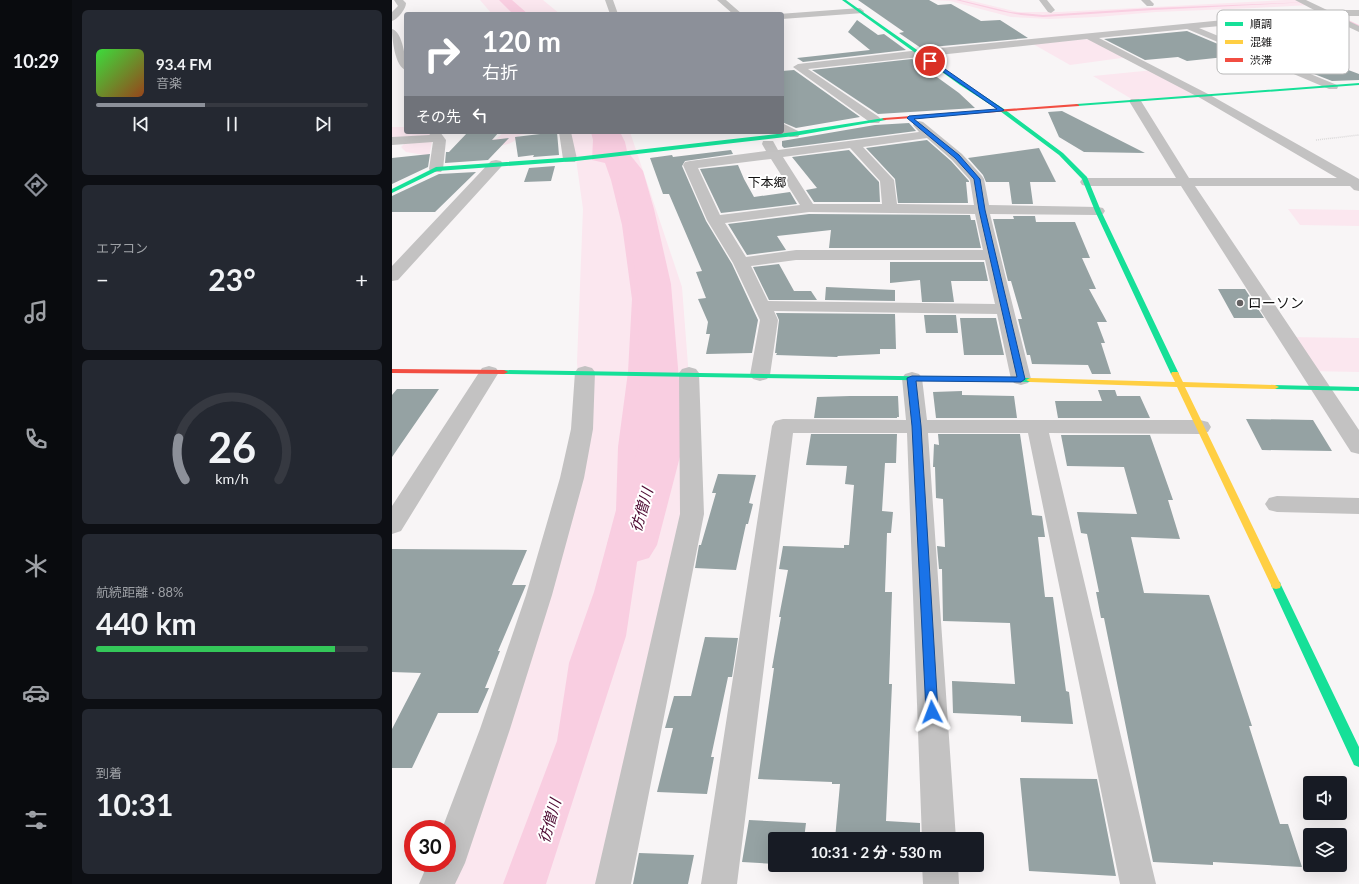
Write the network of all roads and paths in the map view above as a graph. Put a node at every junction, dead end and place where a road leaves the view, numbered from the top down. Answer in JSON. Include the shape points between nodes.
{"nodes":[{"id":1,"x":398,"y":0,"type":"edge"},
{"id":2,"x":609,"y":0,"type":"edge"},
{"id":3,"x":721,"y":0,"type":"edge"},
{"id":4,"x":844,"y":0,"type":"edge"},
{"id":5,"x":1043,"y":0,"type":"edge"},
{"id":6,"x":1299,"y":0,"type":"edge"},
{"id":7,"x":860,"y":10,"type":"junction"},
{"id":8,"x":1051,"y":10,"type":"dead end"},
{"id":9,"x":1320,"y":10,"type":"edge"},
{"id":10,"x":613,"y":12,"type":"edge"},
{"id":11,"x":736,"y":12,"type":"edge"},
{"id":12,"x":784,"y":16,"type":"edge"},
{"id":13,"x":392,"y":18,"type":"edge"},
{"id":14,"x":1217,"y":23,"type":"edge"},
{"id":15,"x":1349,"y":24,"type":"edge"},
{"id":16,"x":1188,"y":26,"type":"junction"},
{"id":17,"x":1359,"y":29,"type":"edge"},
{"id":18,"x":1088,"y":36,"type":"junction"},
{"id":19,"x":1217,"y":38,"type":"edge"},
{"id":20,"x":396,"y":39,"type":"edge"},
{"id":21,"x":920,"y":53,"type":"junction"},
{"id":22,"x":404,"y":61,"type":"edge"},
{"id":23,"x":1302,"y":74,"type":"edge"},
{"id":24,"x":1359,"y":84,"type":"edge"},
{"id":25,"x":1333,"y":87,"type":"junction"},
{"id":26,"x":1206,"y":96,"type":"junction"},
{"id":27,"x":1135,"y":101,"type":"junction"},
{"id":28,"x":1002,"y":110,"type":"junction"},
{"id":29,"x":909,"y":118,"type":"junction"},
{"id":30,"x":875,"y":120,"type":"junction"},
{"id":31,"x":784,"y":129,"type":"edge"},
{"id":32,"x":566,"y":134,"type":"edge"},
{"id":33,"x":794,"y":134,"type":"junction"},
{"id":34,"x":930,"y":134,"type":"junction"},
{"id":35,"x":436,"y":135,"type":"edge"},
{"id":36,"x":1359,"y":135,"type":"edge"},
{"id":37,"x":764,"y":138,"type":"junction"},
{"id":38,"x":392,"y":141,"type":"edge"},
{"id":39,"x":1286,"y":143,"type":"junction"},
{"id":40,"x":853,"y":144,"type":"junction"},
{"id":41,"x":776,"y":154,"type":"junction"},
{"id":42,"x":573,"y":159,"type":"junction"},
{"id":43,"x":496,"y":164,"type":"junction"},
{"id":44,"x":436,"y":169,"type":"junction"},
{"id":45,"x":1087,"y":182,"type":"junction"},
{"id":46,"x":1185,"y":182,"type":"junction"},
{"id":47,"x":1357,"y":184,"type":"edge"},
{"id":48,"x":392,"y":191,"type":"edge"},
{"id":49,"x":809,"y":208,"type":"junction"},
{"id":50,"x":890,"y":209,"type":"junction"},
{"id":51,"x":982,"y":210,"type":"junction"},
{"id":52,"x":1098,"y":210,"type":"junction"},
{"id":53,"x":716,"y":220,"type":"junction"},
{"id":54,"x":992,"y":255,"type":"junction"},
{"id":55,"x":741,"y":263,"type":"junction"},
{"id":56,"x":392,"y":276,"type":"edge"},
{"id":57,"x":763,"y":306,"type":"junction"},
{"id":58,"x":1005,"y":309,"type":"junction"},
{"id":59,"x":392,"y":371,"type":"edge"},
{"id":60,"x":488,"y":372,"type":"junction"},
{"id":61,"x":588,"y":372,"type":"junction"},
{"id":62,"x":685,"y":373,"type":"junction"},
{"id":63,"x":760,"y":375,"type":"junction"},
{"id":64,"x":912,"y":378,"type":"junction"},
{"id":65,"x":1021,"y":379,"type":"junction"},
{"id":66,"x":1179,"y":383,"type":"junction"},
{"id":67,"x":1319,"y":388,"type":"junction"},
{"id":68,"x":1359,"y":389,"type":"edge"},
{"id":69,"x":917,"y":426,"type":"junction"},
{"id":70,"x":1037,"y":427,"type":"junction"},
{"id":71,"x":1200,"y":427,"type":"junction"},
{"id":72,"x":1359,"y":447,"type":"edge"},
{"id":73,"x":1277,"y":504,"type":"dead end"},
{"id":74,"x":1359,"y":506,"type":"edge"},
{"id":75,"x":392,"y":525,"type":"edge"},
{"id":76,"x":1359,"y":761,"type":"edge"},
{"id":77,"x":939,"y":832,"type":"edge"},
{"id":78,"x":456,"y":837,"type":"edge"},
{"id":79,"x":442,"y":872,"type":"edge"},
{"id":80,"x":940,"y":872,"type":"edge"},
{"id":81,"x":437,"y":884,"type":"edge"},
{"id":82,"x":613,"y":884,"type":"edge"},
{"id":83,"x":719,"y":884,"type":"edge"},
{"id":84,"x":941,"y":884,"type":"edge"},
{"id":85,"x":1138,"y":884,"type":"edge"}],
"edges":[{"from":1,"to":13,"type":"street","via":[[402,6]]},
{"from":2,"to":10,"type":"street"},
{"from":3,"to":11,"type":"street"},
{"from":4,"to":7,"type":"street"},
{"from":5,"to":8,"type":"street"},
{"from":6,"to":9,"type":"street"},
{"from":7,"to":12,"type":"street"},
{"from":7,"to":21,"type":"street"},
{"from":14,"to":16,"type":"street"},
{"from":15,"to":17,"type":"street"},
{"from":16,"to":18,"type":"street"},
{"from":16,"to":19,"type":"street"},
{"from":18,"to":21,"type":"street"},
{"from":18,"to":26,"type":"street"},
{"from":20,"to":22,"type":"street"},
{"from":21,"to":28,"type":"street"},
{"from":21,"to":30,"type":"street","via":[[798,67]]},
{"from":23,"to":25,"type":"street"},
{"from":24,"to":25,"type":"street"},
{"from":25,"to":26,"type":"street"},
{"from":26,"to":27,"type":"street"},
{"from":26,"to":39,"type":"street"},
{"from":27,"to":28,"type":"street"},
{"from":27,"to":46,"type":"street"},
{"from":28,"to":29,"type":"street"},
{"from":28,"to":45,"type":"street","via":[[1061,154]]},
{"from":29,"to":30,"type":"street"},
{"from":29,"to":34,"type":"street"},
{"from":30,"to":33,"type":"street"},
{"from":31,"to":33,"type":"street"},
{"from":32,"to":42,"type":"street"},
{"from":33,"to":37,"type":"street"},
{"from":34,"to":40,"type":"street"},
{"from":34,"to":51,"type":"street","via":[[957,156],[977,179]]},
{"from":35,"to":38,"type":"street"},
{"from":35,"to":44,"type":"street","via":[[440,140]]},
{"from":36,"to":39,"type":"path"},
{"from":37,"to":41,"type":"street"},
{"from":37,"to":42,"type":"street"},
{"from":39,"to":47,"type":"street"},
{"from":40,"to":41,"type":"street"},
{"from":40,"to":50,"type":"street","via":[[887,180]]},
{"from":41,"to":49,"type":"street"},
{"from":41,"to":53,"type":"street","via":[[690,166]]},
{"from":42,"to":43,"type":"street"},
{"from":43,"to":44,"type":"street"},
{"from":43,"to":56,"type":"street"},
{"from":44,"to":48,"type":"street"},
{"from":45,"to":46,"type":"street"},
{"from":45,"to":52,"type":"street"},
{"from":46,"to":47,"type":"street"},
{"from":46,"to":67,"type":"street"},
{"from":49,"to":50,"type":"street"},
{"from":49,"to":53,"type":"street"},
{"from":50,"to":51,"type":"street"},
{"from":51,"to":52,"type":"street"},
{"from":51,"to":54,"type":"street"},
{"from":52,"to":66,"type":"street"},
{"from":53,"to":55,"type":"street"},
{"from":54,"to":55,"type":"street","via":[[796,255]]},
{"from":54,"to":58,"type":"street"},
{"from":55,"to":57,"type":"street"},
{"from":57,"to":58,"type":"street"},
{"from":57,"to":63,"type":"street","via":[[769,320]]},
{"from":58,"to":65,"type":"street"},
{"from":59,"to":60,"type":"street"},
{"from":60,"to":61,"type":"street"},
{"from":60,"to":75,"type":"street"},
{"from":61,"to":62,"type":"street"},
{"from":61,"to":78,"type":"street","via":[[582,429],[575,464],[540,595]]},
{"from":62,"to":63,"type":"street"},
{"from":62,"to":82,"type":"street","via":[[692,514]]},
{"from":63,"to":64,"type":"street"},
{"from":64,"to":65,"type":"street"},
{"from":64,"to":69,"type":"street"},
{"from":65,"to":66,"type":"street"},
{"from":66,"to":67,"type":"street"},
{"from":66,"to":71,"type":"street"},
{"from":67,"to":68,"type":"street"},
{"from":67,"to":72,"type":"street"},
{"from":69,"to":70,"type":"street"},
{"from":69,"to":77,"type":"street"},
{"from":69,"to":83,"type":"street","via":[[783,426]]},
{"from":70,"to":71,"type":"street"},
{"from":70,"to":85,"type":"street"},
{"from":71,"to":76,"type":"street"},
{"from":73,"to":74,"type":"street"},
{"from":79,"to":81,"type":"street"},
{"from":80,"to":84,"type":"street"}]}
